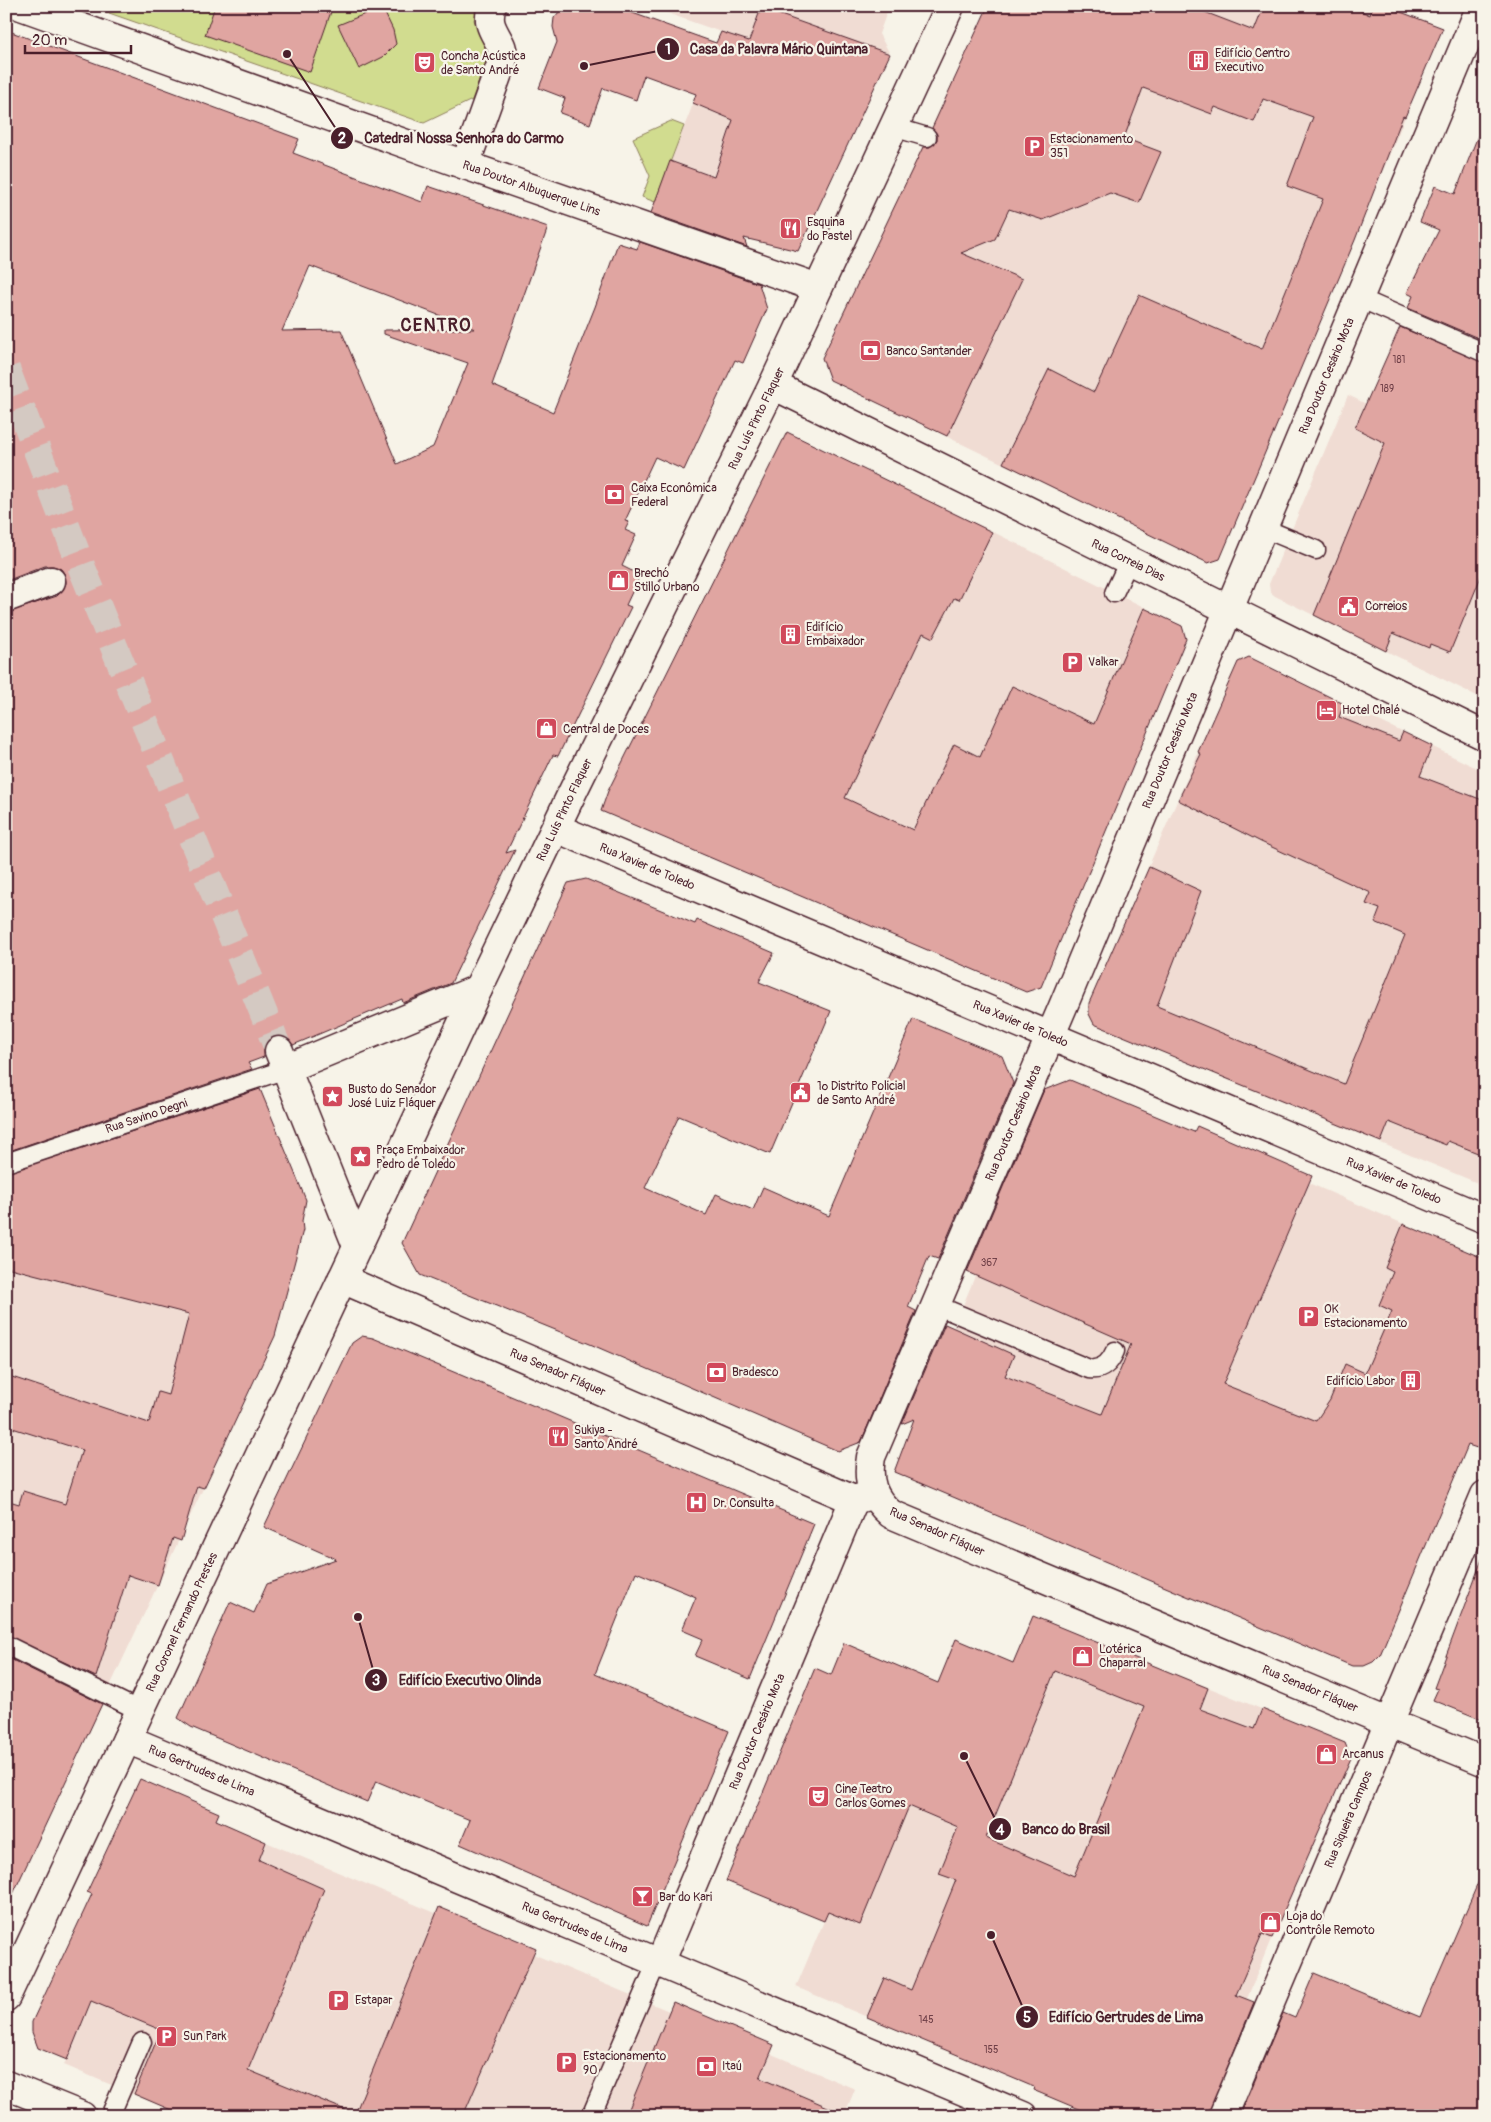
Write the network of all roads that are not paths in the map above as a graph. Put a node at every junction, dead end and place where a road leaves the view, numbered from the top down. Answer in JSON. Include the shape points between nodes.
{"nodes":[{"id":1,"x":21,"y":6,"type":"edge"},
{"id":2,"x":492,"y":6,"type":"edge"},
{"id":3,"x":950,"y":6,"type":"edge"},
{"id":4,"x":1481,"y":6,"type":"edge"},
{"id":5,"x":55,"y":12,"type":"edge"},
{"id":6,"x":893,"y":127,"type":"junction"},
{"id":7,"x":927,"y":137,"type":"dead end"},
{"id":8,"x":465,"y":165,"type":"junction"},
{"id":9,"x":818,"y":288,"type":"junction"},
{"id":10,"x":1359,"y":298,"type":"junction"},
{"id":11,"x":1485,"y":354,"type":"edge"},
{"id":12,"x":773,"y":386,"type":"junction"},
{"id":13,"x":1263,"y":528,"type":"junction"},
{"id":14,"x":1316,"y":550,"type":"dead end"},
{"id":15,"x":1129,"y":561,"type":"junction"},
{"id":16,"x":51,"y":581,"type":"dead end"},
{"id":17,"x":1114,"y":593,"type":"dead end"},
{"id":18,"x":6,"y":598,"type":"edge"},
{"id":19,"x":1229,"y":610,"type":"junction"},
{"id":20,"x":1485,"y":736,"type":"edge"},
{"id":21,"x":556,"y":828,"type":"junction"},
{"id":22,"x":478,"y":989,"type":"junction"},
{"id":23,"x":1049,"y":1036,"type":"junction"},
{"id":24,"x":282,"y":1060,"type":"junction"},
{"id":25,"x":6,"y":1163,"type":"edge"},
{"id":26,"x":1485,"y":1219,"type":"edge"},
{"id":27,"x":357,"y":1246,"type":"junction"},
{"id":28,"x":342,"y":1279,"type":"junction"},
{"id":29,"x":936,"y":1305,"type":"junction"},
{"id":30,"x":1115,"y":1352,"type":"dead end"},
{"id":31,"x":1485,"y":1495,"type":"edge"},
{"id":32,"x":864,"y":1497,"type":"junction"},
{"id":33,"x":6,"y":1646,"type":"edge"},
{"id":34,"x":140,"y":1711,"type":"junction"},
{"id":35,"x":1390,"y":1722,"type":"junction"},
{"id":36,"x":127,"y":1738,"type":"junction"},
{"id":37,"x":1485,"y":1762,"type":"edge"},
{"id":38,"x":658,"y":1962,"type":"junction"},
{"id":39,"x":6,"y":1997,"type":"edge"},
{"id":40,"x":142,"y":2042,"type":"dead end"},
{"id":41,"x":6,"y":2085,"type":"edge"},
{"id":42,"x":82,"y":2116,"type":"edge"},
{"id":43,"x":110,"y":2116,"type":"edge"},
{"id":44,"x":591,"y":2116,"type":"edge"},
{"id":45,"x":1023,"y":2116,"type":"edge"},
{"id":46,"x":1223,"y":2116,"type":"edge"}],
"edges":[{"from":1,"to":5,"type":"street","name":"Rua Doutor Albuquerque Lins"},
{"from":2,"to":8,"type":"street","via":[[489,19],[504,54]]},
{"from":3,"to":6,"type":"street","name":"Rua Luís Pinto Flaquer"},
{"from":4,"to":10,"type":"street","name":"Rua Doutor Cesário Mota"},
{"from":5,"to":8,"type":"street","name":"Rua Doutor Albuquerque Lins"},
{"from":6,"to":7,"type":"lane"},
{"from":6,"to":9,"type":"street","name":"Rua Luís Pinto Flaquer"},
{"from":8,"to":9,"type":"street","name":"Rua Doutor Albuquerque Lins"},
{"from":9,"to":12,"type":"street","name":"Rua Luís Pinto Flaquer"},
{"from":10,"to":11,"type":"lane"},
{"from":10,"to":13,"type":"street","name":"Rua Doutor Cesário Mota"},
{"from":12,"to":15,"type":"street","name":"Rua Correia Dias"},
{"from":12,"to":21,"type":"street","name":"Rua Luís Pinto Flaquer"},
{"from":13,"to":14,"type":"lane"},
{"from":13,"to":19,"type":"street","name":"Rua Doutor Cesário Mota"},
{"from":15,"to":17,"type":"lane"},
{"from":15,"to":19,"type":"street","name":"Rua Correia Dias"},
{"from":16,"to":18,"type":"street"},
{"from":19,"to":20,"type":"street","name":"Rua Correia Dias"},
{"from":19,"to":23,"type":"street","name":"Rua Doutor Cesário Mota"},
{"from":21,"to":22,"type":"street","name":"Rua Luís Pinto Flaquer"},
{"from":21,"to":23,"type":"street","name":"Rua Xavier de Toledo"},
{"from":22,"to":24,"type":"street"},
{"from":22,"to":27,"type":"street"},
{"from":23,"to":26,"type":"street","name":"Rua Xavier de Toledo"},
{"from":23,"to":29,"type":"street","name":"Rua Doutor Cesário Mota"},
{"from":24,"to":25,"type":"lane","name":"Rua Savino Degni"},
{"from":24,"to":27,"type":"street"},
{"from":27,"to":28,"type":"street","name":"Rua Coronel Fernando Prestes"},
{"from":28,"to":32,"type":"street","name":"Rua Senador Fláquer"},
{"from":28,"to":34,"type":"street","name":"Rua Coronel Fernando Prestes"},
{"from":29,"to":30,"type":"lane","via":[[1089,1369],[1105,1366]]},
{"from":29,"to":32,"type":"street","name":"Rua Doutor Cesário Mota","via":[[871,1457],[869,1483]]},
{"from":31,"to":35,"type":"street","name":"Rua Siqueira Campos"},
{"from":32,"to":35,"type":"street","name":"Rua Senador Fláquer","via":[[891,1514]]},
{"from":32,"to":38,"type":"street","name":"Rua Doutor Cesário Mota"},
{"from":33,"to":34,"type":"lane"},
{"from":34,"to":36,"type":"street","name":"Rua Coronel Fernando Prestes"},
{"from":35,"to":37,"type":"street","name":"Rua Senador Fláquer"},
{"from":35,"to":46,"type":"street","name":"Rua Siqueira Campos"},
{"from":36,"to":38,"type":"street","name":"Rua Gertrudes de Lima"},
{"from":36,"to":39,"type":"street","name":"Rua Coronel Fernando Prestes"},
{"from":38,"to":44,"type":"lane"},
{"from":38,"to":45,"type":"street","name":"Rua Gertrudes de Lima"},
{"from":40,"to":43,"type":"lane"},
{"from":41,"to":42,"type":"street"}]}
